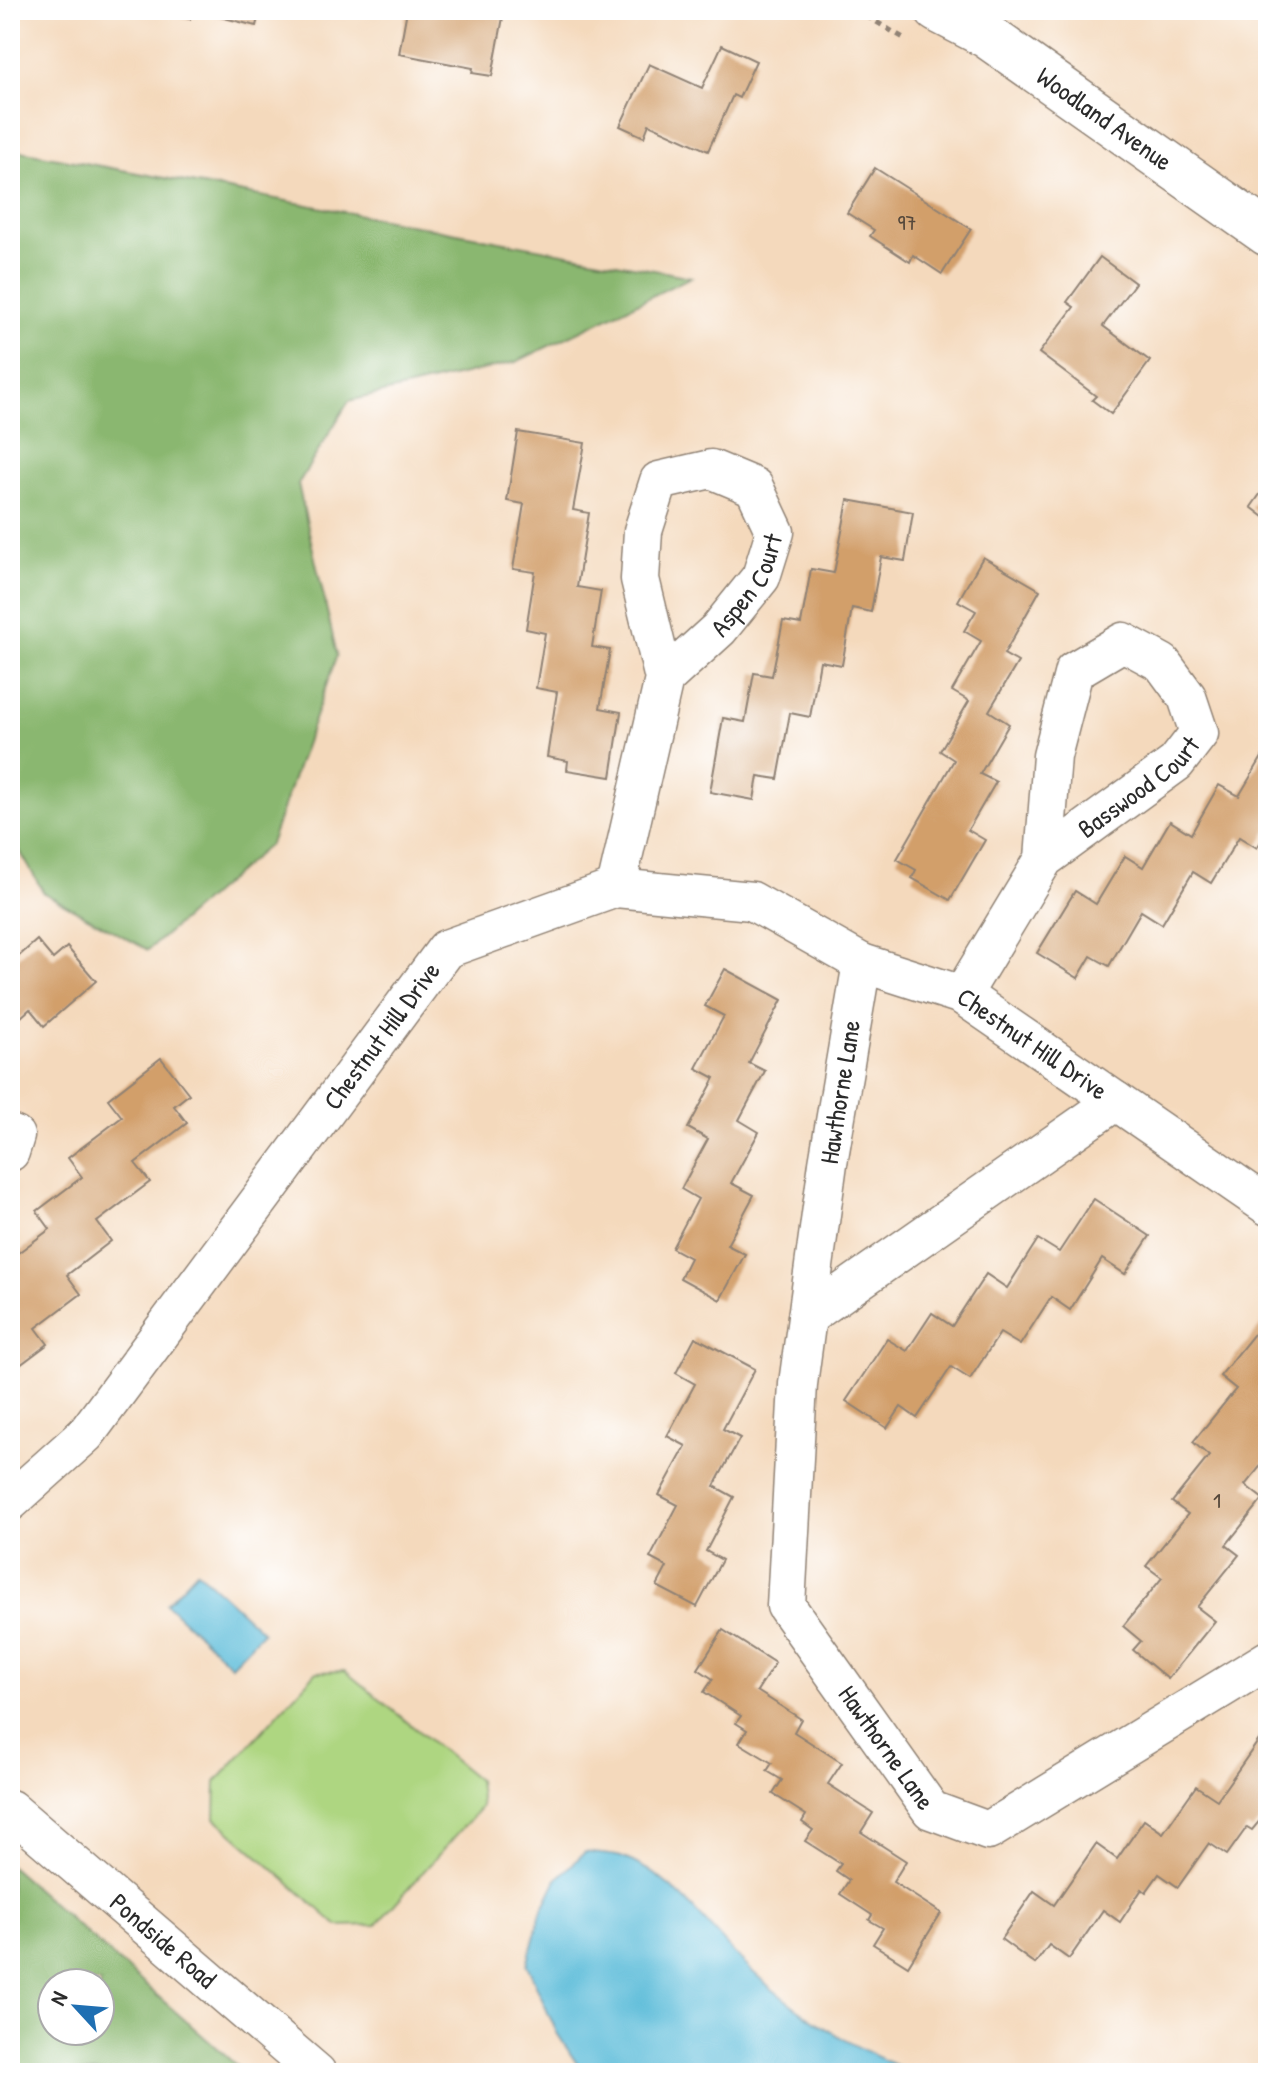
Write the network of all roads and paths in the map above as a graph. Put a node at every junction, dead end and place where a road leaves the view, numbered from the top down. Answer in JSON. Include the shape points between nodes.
{"nodes":[{"id":1,"x":937,"y":10,"type":"edge"},
{"id":2,"x":1268,"y":234,"type":"edge"},
{"id":3,"x":664,"y":679,"type":"junction"},
{"id":4,"x":1044,"y":859,"type":"junction"},
{"id":5,"x":616,"y":888,"type":"junction"},
{"id":6,"x":862,"y":963,"type":"junction"},
{"id":7,"x":962,"y":995,"type":"junction"},
{"id":8,"x":1116,"y":1101,"type":"junction"},
{"id":9,"x":10,"y":1134,"type":"edge"},
{"id":10,"x":10,"y":1152,"type":"edge"},
{"id":11,"x":1268,"y":1206,"type":"edge"},
{"id":12,"x":807,"y":1317,"type":"junction"},
{"id":13,"x":10,"y":1502,"type":"edge"},
{"id":14,"x":1268,"y":1660,"type":"edge"},
{"id":15,"x":10,"y":1809,"type":"edge"},
{"id":16,"x":317,"y":2073,"type":"edge"}],
"edges":[{"from":1,"to":2,"type":"street","name":"Woodland Avenue","via":[[987,36]]},
{"from":3,"to":3,"type":"street","name":"Aspen Court","via":[[719,629],[761,577],[775,532],[754,487],[711,469],[659,481],[643,531],[640,579]]},
{"from":3,"to":5,"type":"street","name":"Aspen Court"},
{"from":4,"to":4,"type":"street","name":"Basswood Court","via":[[1176,763],[1199,733],[1187,697],[1162,663],[1123,642],[1074,671],[1052,756]]},
{"from":4,"to":7,"type":"street","name":"Basswood Court"},
{"from":5,"to":6,"type":"street","name":"Chestnut Hill Drive","via":[[752,901]]},
{"from":5,"to":13,"type":"street","name":"Chestnut Hill Drive","via":[[446,949],[86,1434]]},
{"from":6,"to":7,"type":"street","name":"Chestnut Hill Drive"},
{"from":6,"to":12,"type":"street","name":"Hawthorne Lane"},
{"from":7,"to":8,"type":"street","name":"Chestnut Hill Drive"},
{"from":8,"to":11,"type":"street","name":"Chestnut Hill Drive"},
{"from":8,"to":12,"type":"street"},
{"from":9,"to":10,"type":"street","via":[[15,1136]]},
{"from":12,"to":14,"type":"street","name":"Hawthorne Lane","via":[[798,1384],[786,1606],[931,1810],[988,1831]]},
{"from":15,"to":16,"type":"street","name":"Pondside Road"}]}
